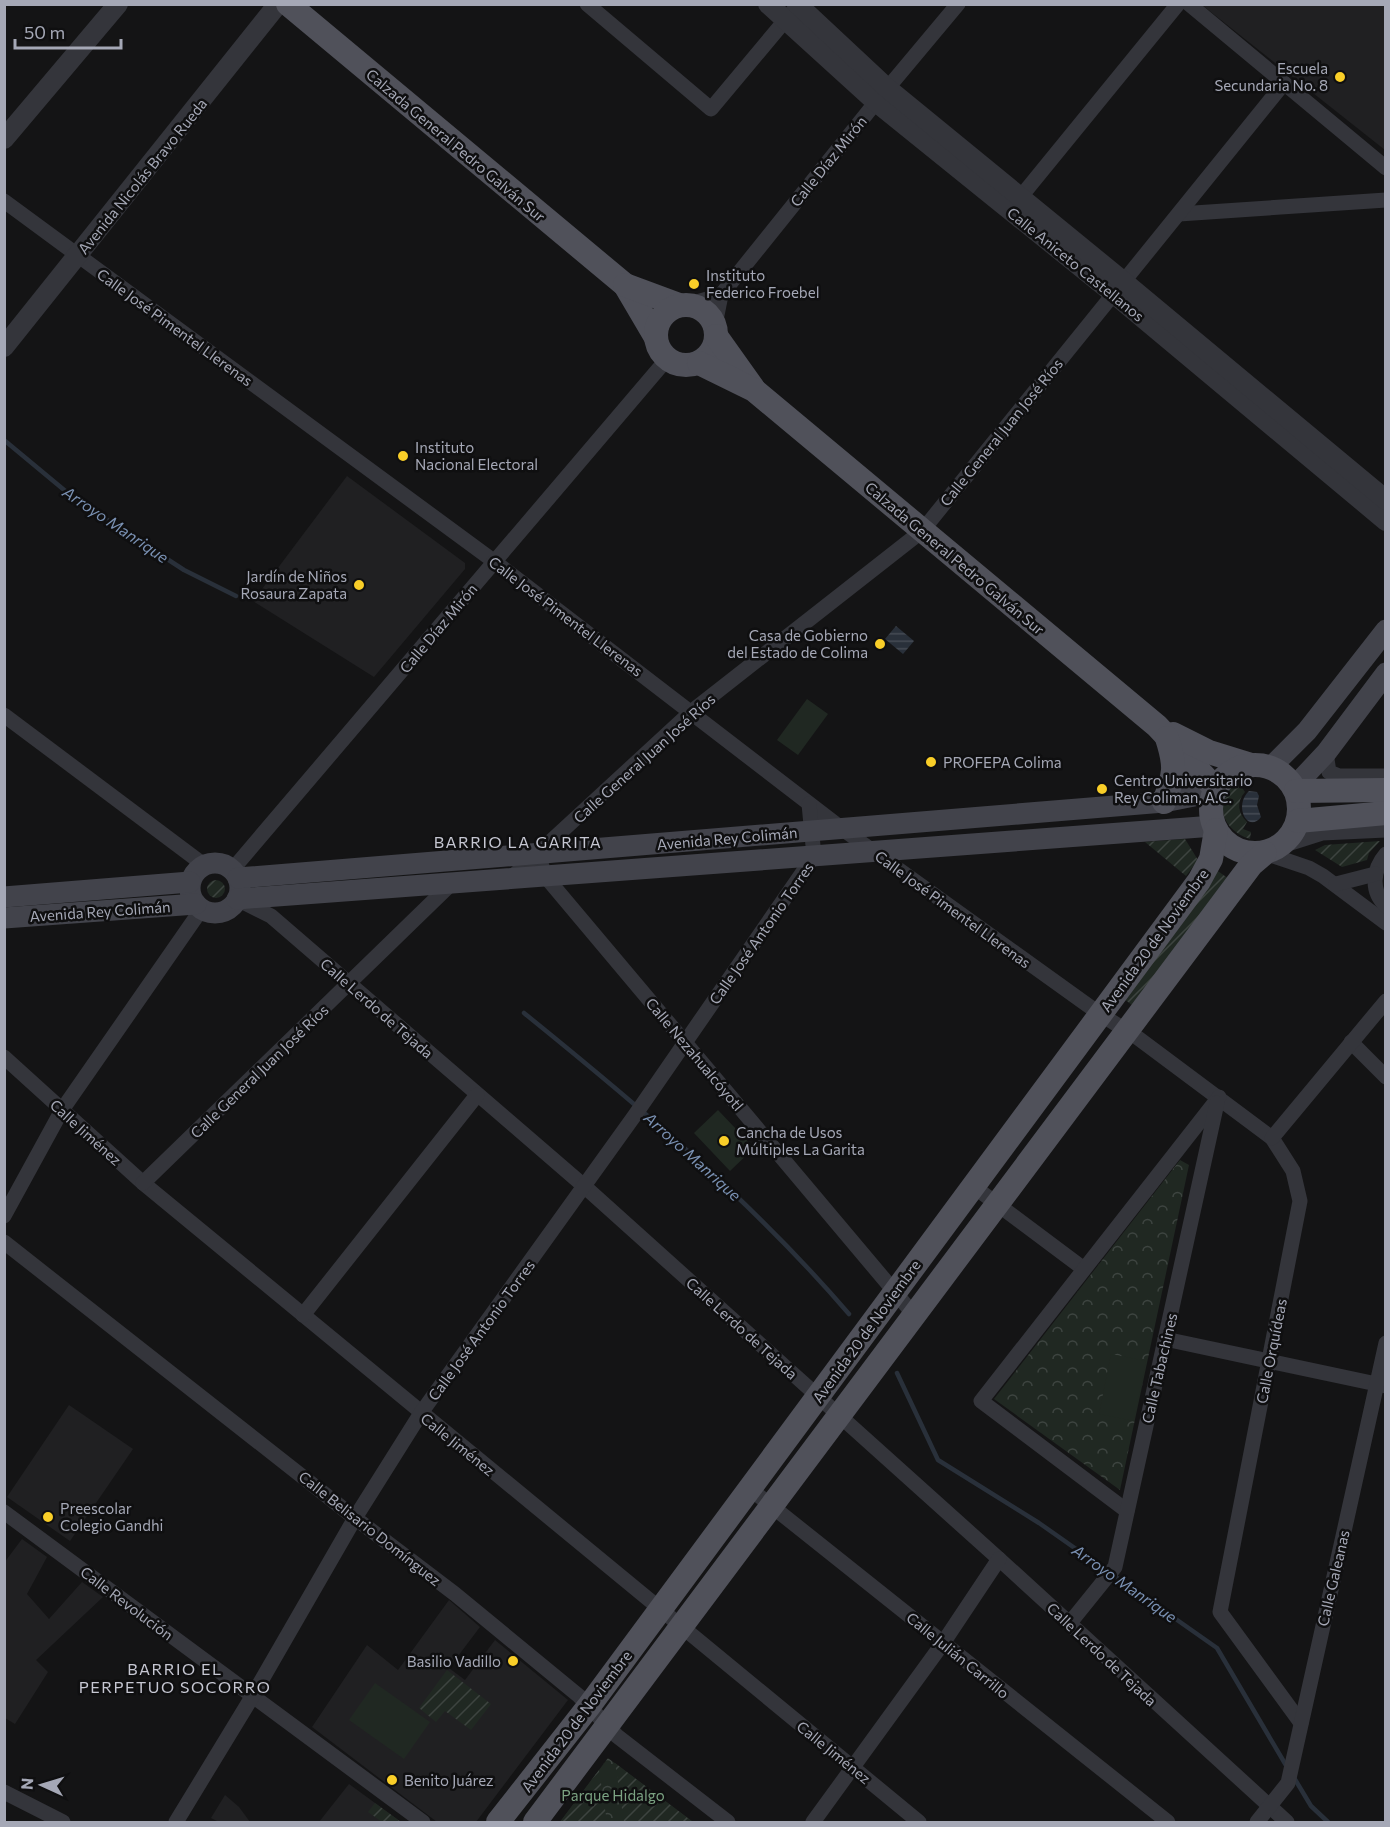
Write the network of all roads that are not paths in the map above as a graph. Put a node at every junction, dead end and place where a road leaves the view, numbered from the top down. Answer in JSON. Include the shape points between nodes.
{"nodes":[{"id":1,"x":118,"y":4,"type":"edge"},
{"id":2,"x":278,"y":4,"type":"edge"},
{"id":3,"x":288,"y":4,"type":"edge"},
{"id":4,"x":587,"y":4,"type":"edge"},
{"id":5,"x":768,"y":4,"type":"edge"},
{"id":6,"x":958,"y":4,"type":"edge"},
{"id":7,"x":1178,"y":4,"type":"edge"},
{"id":8,"x":1189,"y":4,"type":"edge"},
{"id":9,"x":795,"y":8,"type":"edge"},
{"id":10,"x":1284,"y":83,"type":"junction"},
{"id":11,"x":882,"y":95,"type":"junction"},
{"id":12,"x":4,"y":139,"type":"edge"},
{"id":13,"x":1386,"y":168,"type":"edge"},
{"id":14,"x":1386,"y":200,"type":"edge"},
{"id":15,"x":4,"y":201,"type":"edge"},
{"id":16,"x":1016,"y":204,"type":"junction"},
{"id":17,"x":1179,"y":214,"type":"junction"},
{"id":18,"x":78,"y":256,"type":"junction"},
{"id":19,"x":625,"y":285,"type":"junction"},
{"id":20,"x":1119,"y":288,"type":"junction"},
{"id":21,"x":721,"y":296,"type":"junction"},
{"id":22,"x":685,"y":305,"type":"junction"},
{"id":23,"x":716,"y":330,"type":"junction"},
{"id":24,"x":655,"y":336,"type":"junction"},
{"id":25,"x":4,"y":347,"type":"edge"},
{"id":26,"x":667,"y":360,"type":"junction"},
{"id":27,"x":699,"y":363,"type":"junction"},
{"id":28,"x":754,"y":390,"type":"junction"},
{"id":29,"x":1386,"y":500,"type":"edge"},
{"id":30,"x":1386,"y":521,"type":"edge"},
{"id":31,"x":922,"y":531,"type":"junction"},
{"id":32,"x":495,"y":562,"type":"junction"},
{"id":33,"x":1386,"y":630,"type":"edge"},
{"id":34,"x":1386,"y":673,"type":"edge"},
{"id":35,"x":692,"y":712,"type":"junction"},
{"id":36,"x":4,"y":715,"type":"edge"},
{"id":37,"x":1162,"y":731,"type":"junction"},
{"id":38,"x":1326,"y":753,"type":"junction"},
{"id":39,"x":1261,"y":766,"type":"junction"},
{"id":40,"x":1295,"y":789,"type":"junction"},
{"id":41,"x":1215,"y":790,"type":"junction"},
{"id":42,"x":1164,"y":802,"type":"junction"},
{"id":43,"x":1381,"y":802,"type":"edge"},
{"id":44,"x":809,"y":804,"type":"junction"},
{"id":45,"x":1298,"y":821,"type":"junction"},
{"id":46,"x":841,"y":828,"type":"junction"},
{"id":47,"x":1215,"y":828,"type":"junction"},
{"id":48,"x":812,"y":831,"type":"junction"},
{"id":49,"x":1272,"y":850,"type":"junction"},
{"id":50,"x":873,"y":851,"type":"junction"},
{"id":51,"x":538,"y":854,"type":"junction"},
{"id":52,"x":1386,"y":854,"type":"edge"},
{"id":53,"x":814,"y":856,"type":"junction"},
{"id":54,"x":204,"y":865,"type":"junction"},
{"id":55,"x":1375,"y":874,"type":"junction"},
{"id":56,"x":545,"y":876,"type":"junction"},
{"id":57,"x":511,"y":878,"type":"junction"},
{"id":58,"x":190,"y":882,"type":"junction"},
{"id":59,"x":236,"y":882,"type":"junction"},
{"id":60,"x":452,"y":883,"type":"junction"},
{"id":61,"x":1336,"y":884,"type":"junction"},
{"id":62,"x":4,"y":897,"type":"edge"},
{"id":63,"x":1386,"y":906,"type":"edge"},
{"id":64,"x":199,"y":907,"type":"junction"},
{"id":65,"x":4,"y":918,"type":"edge"},
{"id":66,"x":1386,"y":923,"type":"edge"},
{"id":67,"x":350,"y":984,"type":"junction"},
{"id":68,"x":1386,"y":1001,"type":"edge"},
{"id":69,"x":1100,"y":1014,"type":"junction"},
{"id":70,"x":1127,"y":1030,"type":"junction"},
{"id":71,"x":685,"y":1042,"type":"junction"},
{"id":72,"x":1351,"y":1042,"type":"junction"},
{"id":73,"x":4,"y":1057,"type":"edge"},
{"id":74,"x":1386,"y":1077,"type":"edge"},
{"id":75,"x":477,"y":1095,"type":"junction"},
{"id":76,"x":1219,"y":1097,"type":"junction"},
{"id":77,"x":62,"y":1110,"type":"junction"},
{"id":78,"x":1272,"y":1138,"type":"junction"},
{"id":79,"x":143,"y":1183,"type":"junction"},
{"id":80,"x":584,"y":1186,"type":"junction"},
{"id":81,"x":973,"y":1186,"type":"junction"},
{"id":82,"x":998,"y":1205,"type":"junction"},
{"id":83,"x":4,"y":1216,"type":"edge"},
{"id":84,"x":4,"y":1242,"type":"edge"},
{"id":85,"x":1084,"y":1269,"type":"junction"},
{"id":86,"x":895,"y":1292,"type":"junction"},
{"id":87,"x":303,"y":1315,"type":"junction"},
{"id":88,"x":915,"y":1316,"type":"junction"},
{"id":89,"x":1165,"y":1340,"type":"junction"},
{"id":90,"x":1386,"y":1343,"type":"edge"},
{"id":91,"x":1269,"y":1362,"type":"junction"},
{"id":92,"x":1381,"y":1385,"type":"edge"},
{"id":93,"x":818,"y":1396,"type":"junction"},
{"id":94,"x":421,"y":1413,"type":"junction"},
{"id":95,"x":840,"y":1416,"type":"junction"},
{"id":96,"x":749,"y":1488,"type":"junction"},
{"id":97,"x":772,"y":1506,"type":"junction"},
{"id":98,"x":1127,"y":1511,"type":"junction"},
{"id":99,"x":4,"y":1512,"type":"edge"},
{"id":100,"x":355,"y":1518,"type":"junction"},
{"id":101,"x":999,"y":1559,"type":"junction"},
{"id":102,"x":660,"y":1609,"type":"junction"},
{"id":103,"x":1069,"y":1624,"type":"junction"},
{"id":104,"x":681,"y":1627,"type":"junction"},
{"id":105,"x":943,"y":1643,"type":"junction"},
{"id":106,"x":252,"y":1696,"type":"junction"},
{"id":107,"x":588,"y":1706,"type":"junction"},
{"id":108,"x":1301,"y":1724,"type":"junction"},
{"id":109,"x":607,"y":1725,"type":"junction"},
{"id":110,"x":852,"y":1767,"type":"junction"},
{"id":111,"x":4,"y":1792,"type":"edge"},
{"id":112,"x":1269,"y":1807,"type":"junction"},
{"id":113,"x":63,"y":1822,"type":"edge"},
{"id":114,"x":176,"y":1822,"type":"edge"},
{"id":115,"x":423,"y":1822,"type":"edge"},
{"id":116,"x":498,"y":1822,"type":"edge"},
{"id":117,"x":535,"y":1822,"type":"edge"},
{"id":118,"x":729,"y":1822,"type":"edge"},
{"id":119,"x":813,"y":1822,"type":"edge"},
{"id":120,"x":919,"y":1822,"type":"edge"},
{"id":121,"x":1168,"y":1822,"type":"edge"},
{"id":122,"x":1257,"y":1822,"type":"edge"},
{"id":123,"x":1287,"y":1822,"type":"edge"}],
"edges":[{"from":1,"to":12,"type":"street"},
{"from":2,"to":18,"type":"street","name":"Avenida Nicolás Bravo Rueda"},
{"from":3,"to":19,"type":"main road","name":"Calzada General Pedro Galván Sur"},
{"from":4,"to":9,"type":"street","via":[[711,109]]},
{"from":5,"to":9,"type":"street","name":"Calle Aniceto Castellanos"},
{"from":6,"to":11,"type":"street","name":"Calle Díaz Mirón"},
{"from":7,"to":16,"type":"street"},
{"from":8,"to":10,"type":"street"},
{"from":9,"to":11,"type":"street","name":"Calle Aniceto Castellanos"},
{"from":10,"to":13,"type":"street"},
{"from":10,"to":17,"type":"street","name":"Calle General Juan José Ríos"},
{"from":11,"to":16,"type":"street","name":"Calle Aniceto Castellanos"},
{"from":11,"to":21,"type":"street","name":"Calle Díaz Mirón"},
{"from":14,"to":17,"type":"street"},
{"from":15,"to":18,"type":"street","name":"Calle José Pimentel Llerenas"},
{"from":16,"to":20,"type":"street","name":"Calle Aniceto Castellanos"},
{"from":17,"to":20,"type":"street","name":"Calle General Juan José Ríos"},
{"from":18,"to":25,"type":"street","name":"Avenida Nicolás Bravo Rueda"},
{"from":18,"to":32,"type":"street","name":"Calle José Pimentel Llerenas"},
{"from":19,"to":22,"type":"main road","name":"Calzada General Pedro Galván Sur"},
{"from":19,"to":24,"type":"main road","name":"Calzada General Pedro Galván Sur"},
{"from":20,"to":29,"type":"street","name":"Calle Aniceto Castellanos"},
{"from":20,"to":30,"type":"street","name":"Calle Aniceto Castellanos"},
{"from":20,"to":31,"type":"street","name":"Calle General Juan José Ríos"},
{"from":21,"to":22,"type":"street"},
{"from":21,"to":23,"type":"street"},
{"from":22,"to":23,"type":"main road","via":[[701,308]]},
{"from":22,"to":24,"type":"main road","via":[[667,311],[658,322]]},
{"from":23,"to":27,"type":"main road","via":[[714,346]]},
{"from":23,"to":28,"type":"main road","name":"Calzada General Pedro Galván Sur"},
{"from":24,"to":26,"type":"main road","via":[[658,349]]},
{"from":26,"to":27,"type":"main road","via":[[677,365]]},
{"from":26,"to":32,"type":"street","name":"Calle Díaz Mirón"},
{"from":27,"to":28,"type":"main road","name":"Calzada General Pedro Galván Sur"},
{"from":28,"to":31,"type":"main road","name":"Calzada General Pedro Galván Sur"},
{"from":31,"to":35,"type":"street","name":"Calle General Juan José Ríos"},
{"from":31,"to":37,"type":"main road","name":"Calzada General Pedro Galván Sur"},
{"from":32,"to":35,"type":"street","name":"Calle José Pimentel Llerenas"},
{"from":32,"to":59,"type":"street","name":"Calle Díaz Mirón"},
{"from":33,"to":39,"type":"main road","via":[[1307,731]]},
{"from":34,"to":38,"type":"main road"},
{"from":35,"to":44,"type":"street","name":"Calle José Pimentel Llerenas"},
{"from":35,"to":51,"type":"street","name":"Calle General Juan José Ríos"},
{"from":36,"to":54,"type":"street"},
{"from":37,"to":39,"type":"main road","name":"Calzada General Pedro Galván Sur","via":[[1209,752]]},
{"from":37,"to":41,"type":"main road","name":"Calzada General Pedro Galván Sur"},
{"from":37,"to":42,"type":"main road","via":[[1174,761]]},
{"from":38,"to":40,"type":"main road"},
{"from":38,"to":43,"type":"street","via":[[1329,772]]},
{"from":39,"to":40,"type":"main road","via":[[1280,772]]},
{"from":39,"to":41,"type":"main road","via":[[1234,770]]},
{"from":40,"to":43,"type":"main road"},
{"from":40,"to":45,"type":"main road"},
{"from":41,"to":42,"type":"main road","name":"Avenida Rey Colimán"},
{"from":41,"to":47,"type":"main road","via":[[1211,803]]},
{"from":42,"to":46,"type":"main road","name":"Avenida Rey Colimán"},
{"from":43,"to":45,"type":"main road"},
{"from":43,"to":49,"type":"street","via":[[1322,833]]},
{"from":44,"to":46,"type":"street","name":"Calle José Pimentel Llerenas"},
{"from":44,"to":48,"type":"street"},
{"from":45,"to":49,"type":"main road","via":[[1287,840]]},
{"from":46,"to":48,"type":"main road","name":"Avenida Rey Colimán"},
{"from":46,"to":50,"type":"street","name":"Calle José Pimentel Llerenas"},
{"from":47,"to":49,"type":"main road","via":[[1239,851]]},
{"from":47,"to":50,"type":"main road","name":"Avenida Rey Colimán"},
{"from":47,"to":69,"type":"main road","name":"Avenida 20 de Noviembre","via":[[1211,859],[1204,872]]},
{"from":48,"to":51,"type":"main road","name":"Avenida Rey Colimán"},
{"from":48,"to":53,"type":"street"},
{"from":49,"to":61,"type":"street"},
{"from":49,"to":70,"type":"main road","name":"Avenida 20 de Noviembre","via":[[1251,865]]},
{"from":50,"to":53,"type":"main road","name":"Avenida Rey Colimán"},
{"from":50,"to":69,"type":"street","name":"Calle José Pimentel Llerenas"},
{"from":51,"to":56,"type":"street"},
{"from":51,"to":57,"type":"street","name":"Calle General Juan José Ríos"},
{"from":51,"to":59,"type":"main road","name":"Avenida Rey Colimán"},
{"from":52,"to":55,"type":"street"},
{"from":53,"to":56,"type":"main road","name":"Avenida Rey Colimán"},
{"from":53,"to":71,"type":"street","name":"Calle José Antonio Torres"},
{"from":54,"to":58,"type":"main road"},
{"from":54,"to":59,"type":"main road","via":[[219,863]]},
{"from":55,"to":61,"type":"street"},
{"from":55,"to":63,"type":"street","via":[[1375,889]]},
{"from":56,"to":57,"type":"main road","name":"Avenida Rey Colimán"},
{"from":56,"to":71,"type":"street","name":"Calle Nezahualcóyotl"},
{"from":57,"to":60,"type":"main road","name":"Avenida Rey Colimán"},
{"from":58,"to":62,"type":"main road","name":"Avenida Rey Colimán"},
{"from":58,"to":64,"type":"main road"},
{"from":59,"to":60,"type":"main road","name":"Avenida Rey Colimán"},
{"from":59,"to":64,"type":"main road","via":[[227,910]]},
{"from":59,"to":67,"type":"street","name":"Calle Lerdo de Tejada"},
{"from":60,"to":67,"type":"street","name":"Calle General Juan José Ríos"},
{"from":61,"to":66,"type":"street"},
{"from":64,"to":65,"type":"main road","name":"Avenida Rey Colimán"},
{"from":64,"to":77,"type":"street"},
{"from":67,"to":75,"type":"street","name":"Calle Lerdo de Tejada"},
{"from":67,"to":79,"type":"street","name":"Calle General Juan José Ríos"},
{"from":68,"to":72,"type":"street"},
{"from":69,"to":70,"type":"street","name":"Calle José Pimentel Llerenas"},
{"from":69,"to":81,"type":"main road","name":"Avenida 20 de Noviembre"},
{"from":70,"to":76,"type":"street","name":"Calle Orquídeas"},
{"from":70,"to":82,"type":"main road","name":"Avenida 20 de Noviembre"},
{"from":71,"to":80,"type":"street","name":"Calle José Antonio Torres"},
{"from":71,"to":86,"type":"street","name":"Calle Nezahualcóyotl"},
{"from":72,"to":74,"type":"street"},
{"from":72,"to":78,"type":"street"},
{"from":73,"to":77,"type":"street","name":"Calle Jiménez"},
{"from":75,"to":80,"type":"street","name":"Calle Lerdo de Tejada"},
{"from":75,"to":87,"type":"street"},
{"from":76,"to":78,"type":"street","name":"Calle Orquídeas"},
{"from":76,"to":85,"type":"street"},
{"from":76,"to":89,"type":"street","name":"Calle Tabachines"},
{"from":77,"to":79,"type":"street","name":"Calle Jiménez"},
{"from":77,"to":83,"type":"street"},
{"from":78,"to":91,"type":"street","name":"Calle Orquídeas","via":[[1293,1171],[1300,1202]]},
{"from":79,"to":87,"type":"street","name":"Calle Jiménez"},
{"from":80,"to":93,"type":"street","name":"Calle Lerdo de Tejada"},
{"from":80,"to":94,"type":"street","name":"Calle José Antonio Torres"},
{"from":81,"to":82,"type":"street"},
{"from":81,"to":86,"type":"main road","name":"Avenida 20 de Noviembre"},
{"from":82,"to":85,"type":"street"},
{"from":82,"to":88,"type":"main road","name":"Avenida 20 de Noviembre"},
{"from":84,"to":100,"type":"street","name":"Calle Belisario Domínguez"},
{"from":85,"to":98,"type":"street","via":[[981,1401]]},
{"from":86,"to":88,"type":"street","name":"Calle Nezahualcóyotl"},
{"from":86,"to":93,"type":"main road","name":"Avenida 20 de Noviembre"},
{"from":87,"to":94,"type":"street","name":"Calle Jiménez"},
{"from":88,"to":95,"type":"main road","name":"Avenida 20 de Noviembre"},
{"from":89,"to":91,"type":"street"},
{"from":89,"to":98,"type":"street","name":"Calle Tabachines"},
{"from":90,"to":92,"type":"street","name":"Calle Galeanas"},
{"from":91,"to":92,"type":"street"},
{"from":91,"to":108,"type":"street","name":"Calle Orquídeas","via":[[1220,1612]]},
{"from":92,"to":108,"type":"street","name":"Calle Galeanas"},
{"from":93,"to":95,"type":"street","name":"Calle Lerdo de Tejada"},
{"from":93,"to":96,"type":"main road","name":"Avenida 20 de Noviembre"},
{"from":94,"to":100,"type":"street","name":"Calle José Antonio Torres"},
{"from":94,"to":102,"type":"street","name":"Calle Jiménez"},
{"from":95,"to":97,"type":"main road","name":"Avenida 20 de Noviembre"},
{"from":95,"to":101,"type":"street","name":"Calle Lerdo de Tejada"},
{"from":96,"to":97,"type":"street","name":"Calle Julián Carrillo"},
{"from":96,"to":102,"type":"main road","name":"Avenida 20 de Noviembre"},
{"from":97,"to":104,"type":"main road","name":"Avenida 20 de Noviembre"},
{"from":97,"to":105,"type":"street","name":"Calle Julián Carrillo"},
{"from":98,"to":103,"type":"street","name":"Calle Tabachines","via":[[1111,1573]]},
{"from":99,"to":106,"type":"street","name":"Calle Revolución"},
{"from":100,"to":106,"type":"street","name":"Calle José Antonio Torres"},
{"from":100,"to":107,"type":"street","name":"Calle Belisario Domínguez","via":[[455,1594]]},
{"from":101,"to":103,"type":"street","name":"Calle Lerdo de Tejada"},
{"from":101,"to":105,"type":"street"},
{"from":102,"to":104,"type":"street","name":"Calle Jiménez"},
{"from":102,"to":107,"type":"main road","name":"Avenida 20 de Noviembre"},
{"from":103,"to":112,"type":"street","name":"Calle Lerdo de Tejada"},
{"from":104,"to":109,"type":"main road","name":"Avenida 20 de Noviembre"},
{"from":104,"to":110,"type":"street","name":"Calle Jiménez"},
{"from":105,"to":110,"type":"street"},
{"from":105,"to":121,"type":"street","name":"Calle Julián Carrillo"},
{"from":106,"to":114,"type":"street","name":"Calle José Antonio Torres"},
{"from":106,"to":115,"type":"street","name":"Calle Revolución"},
{"from":107,"to":109,"type":"street","name":"Calle Belisario Domínguez"},
{"from":107,"to":116,"type":"main road","name":"Avenida 20 de Noviembre"},
{"from":108,"to":112,"type":"street","name":"Calle Galeanas","via":[[1287,1783]]},
{"from":109,"to":117,"type":"main road","name":"Avenida 20 de Noviembre"},
{"from":109,"to":118,"type":"street","name":"Calle Belisario Domínguez"},
{"from":110,"to":119,"type":"street"},
{"from":110,"to":120,"type":"street","name":"Calle Jiménez"},
{"from":111,"to":113,"type":"street"},
{"from":112,"to":122,"type":"street","name":"Calle Galeanas"},
{"from":112,"to":123,"type":"street","name":"Calle Lerdo de Tejada"}]}
